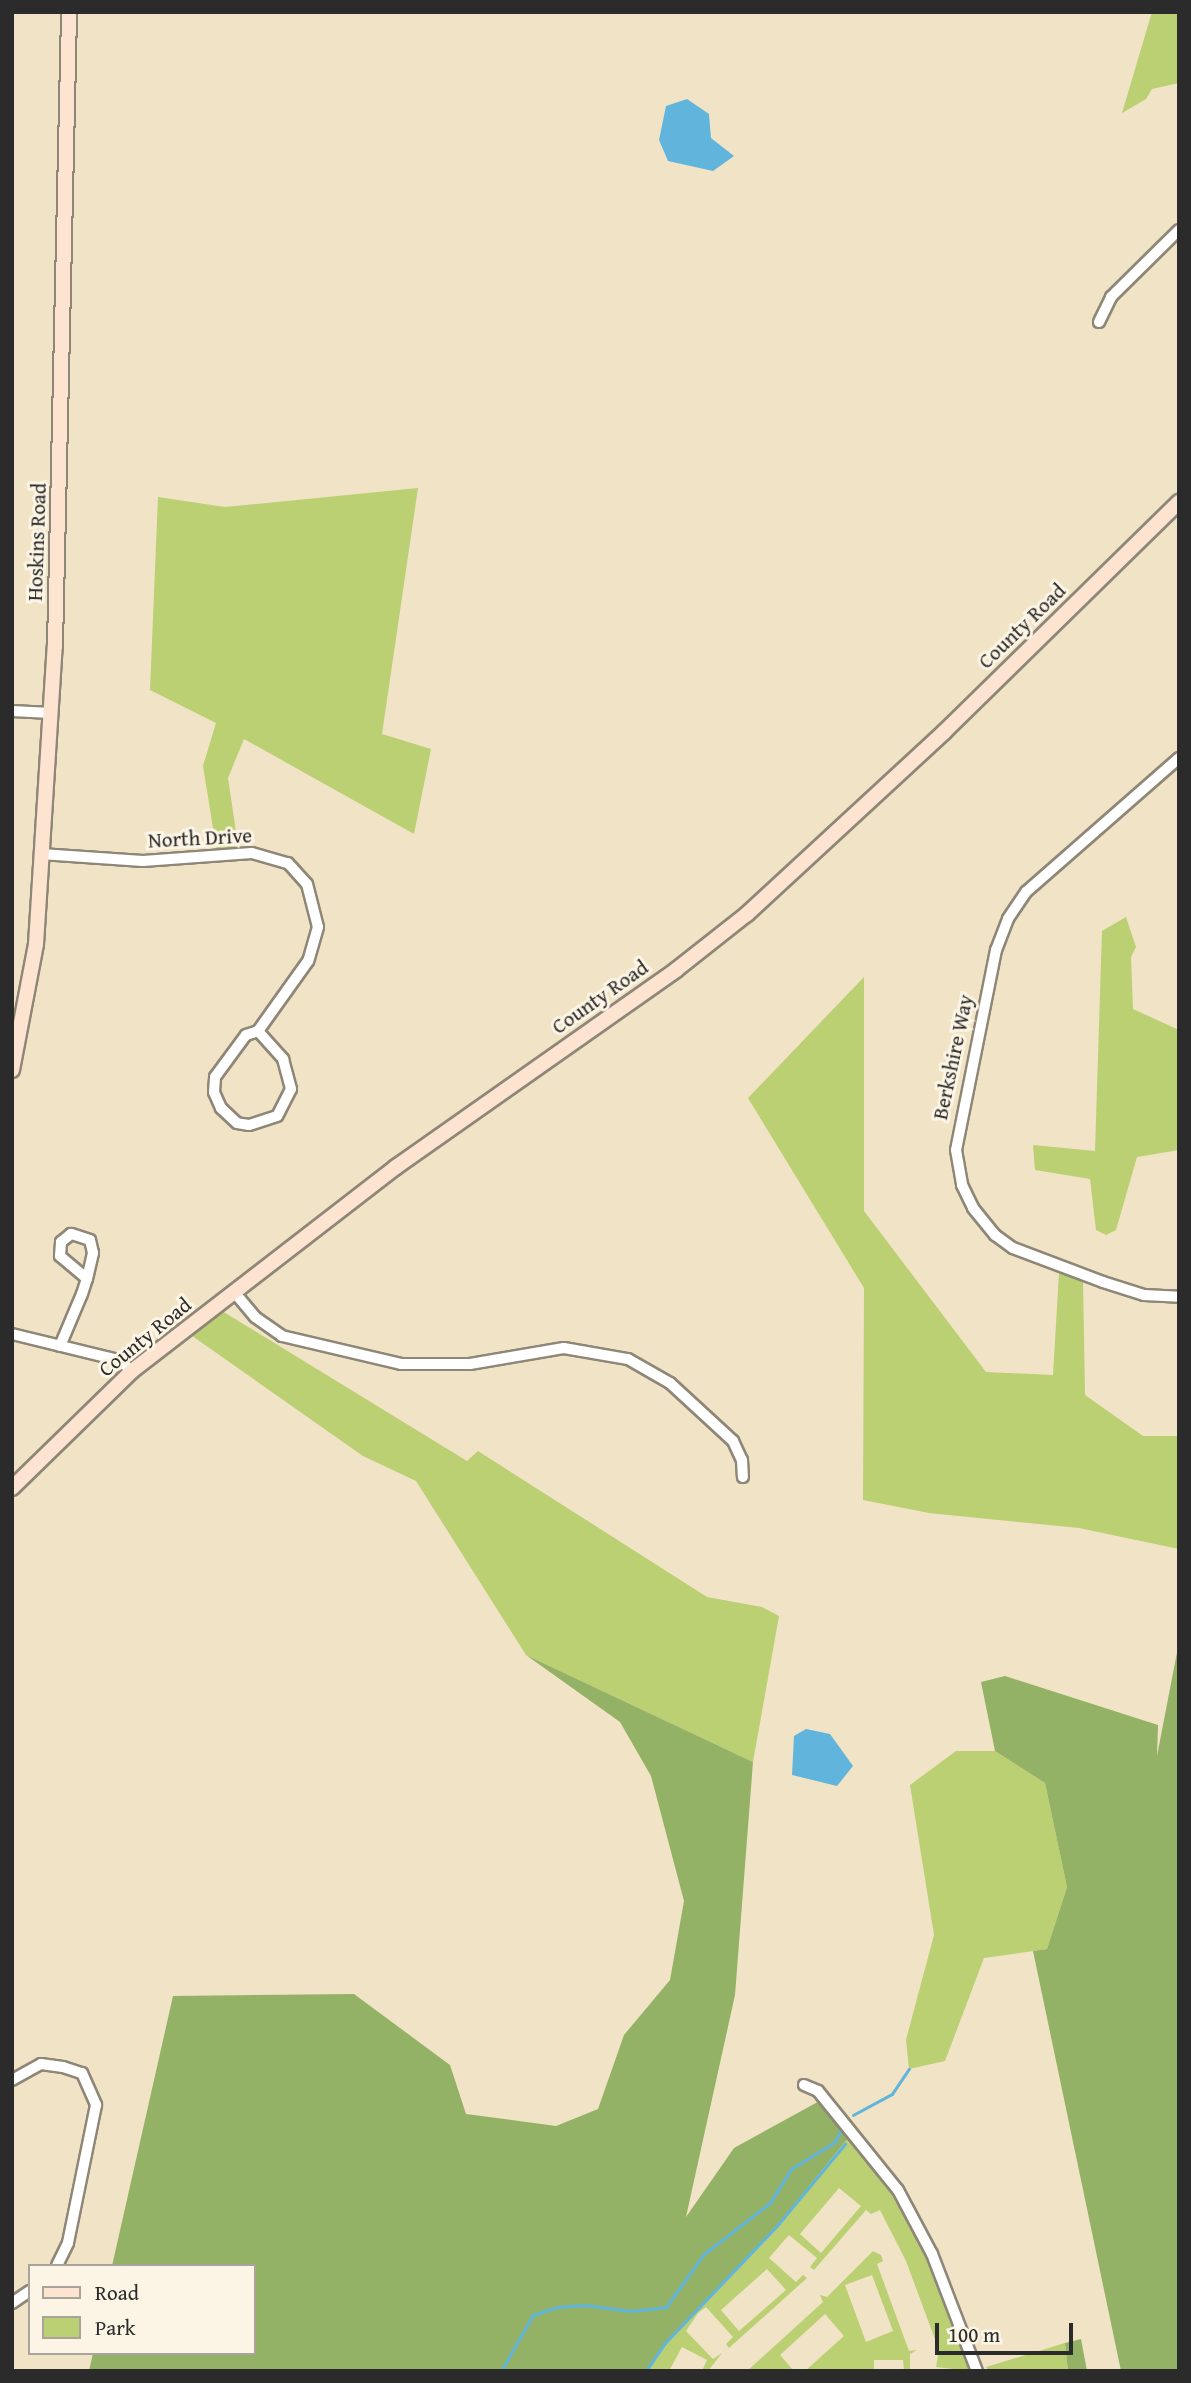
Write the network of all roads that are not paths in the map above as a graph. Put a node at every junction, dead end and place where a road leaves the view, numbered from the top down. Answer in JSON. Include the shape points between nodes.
{"nodes":[{"id":1,"x":69,"y":12,"type":"edge"},
{"id":2,"x":1179,"y":230,"type":"edge"},
{"id":3,"x":1099,"y":322,"type":"dead end"},
{"id":4,"x":1179,"y":502,"type":"edge"},
{"id":5,"x":12,"y":711,"type":"edge"},
{"id":6,"x":51,"y":713,"type":"junction"},
{"id":7,"x":1179,"y":758,"type":"edge"},
{"id":8,"x":41,"y":854,"type":"junction"},
{"id":9,"x":258,"y":1031,"type":"junction"},
{"id":10,"x":12,"y":1070,"type":"edge"},
{"id":11,"x":87,"y":1279,"type":"junction"},
{"id":12,"x":235,"y":1293,"type":"junction"},
{"id":13,"x":1179,"y":1297,"type":"edge"},
{"id":14,"x":12,"y":1334,"type":"edge"},
{"id":15,"x":60,"y":1346,"type":"junction"},
{"id":16,"x":132,"y":1371,"type":"junction"},
{"id":17,"x":743,"y":1477,"type":"dead end"},
{"id":18,"x":12,"y":1488,"type":"edge"},
{"id":19,"x":12,"y":2080,"type":"edge"},
{"id":20,"x":804,"y":2085,"type":"dead end"},
{"id":21,"x":58,"y":2264,"type":"edge"},
{"id":22,"x":28,"y":2292,"type":"edge"},
{"id":23,"x":12,"y":2303,"type":"edge"},
{"id":24,"x":977,"y":2371,"type":"edge"}],
"edges":[{"from":1,"to":6,"type":"street","name":"Hoskins Road"},
{"from":2,"to":3,"type":"street","via":[[1111,298]]},
{"from":4,"to":12,"type":"street","name":"County Road","via":[[944,732],[730,928],[396,1167]]},
{"from":5,"to":6,"type":"street"},
{"from":6,"to":8,"type":"street","name":"Hoskins Road"},
{"from":7,"to":13,"type":"street","name":"Berkshire Way","via":[[1026,892],[1008,919],[996,950],[956,1150],[962,1185],[973,1208],[995,1236],[1013,1248],[1114,1286]]},
{"from":8,"to":9,"type":"street","name":"North Drive","via":[[143,861],[252,853],[288,863],[311,891],[318,927],[308,961]]},
{"from":8,"to":10,"type":"street","name":"Hoskins Road","via":[[31,983]]},
{"from":9,"to":9,"type":"street","name":"North Drive","via":[[246,1035],[215,1077],[214,1092],[221,1108],[237,1123],[249,1125],[277,1116],[291,1089],[283,1059]]},
{"from":11,"to":11,"type":"street","via":[[92,1243],[85,1236],[71,1234],[61,1242],[60,1256]]},
{"from":11,"to":15,"type":"street"},
{"from":12,"to":16,"type":"street","name":"County Road"},
{"from":12,"to":17,"type":"street","via":[[255,1317],[282,1336],[401,1364],[470,1364],[564,1348],[628,1359],[670,1382],[733,1441],[742,1460]]},
{"from":14,"to":15,"type":"street"},
{"from":15,"to":16,"type":"street","via":[[119,1360]]},
{"from":16,"to":18,"type":"street","name":"County Road"},
{"from":19,"to":21,"type":"street","via":[[41,2064],[63,2067],[82,2073],[96,2105],[68,2243]]},
{"from":20,"to":24,"type":"street","via":[[818,2091],[898,2190],[932,2253]]},
{"from":22,"to":23,"type":"street"}]}
